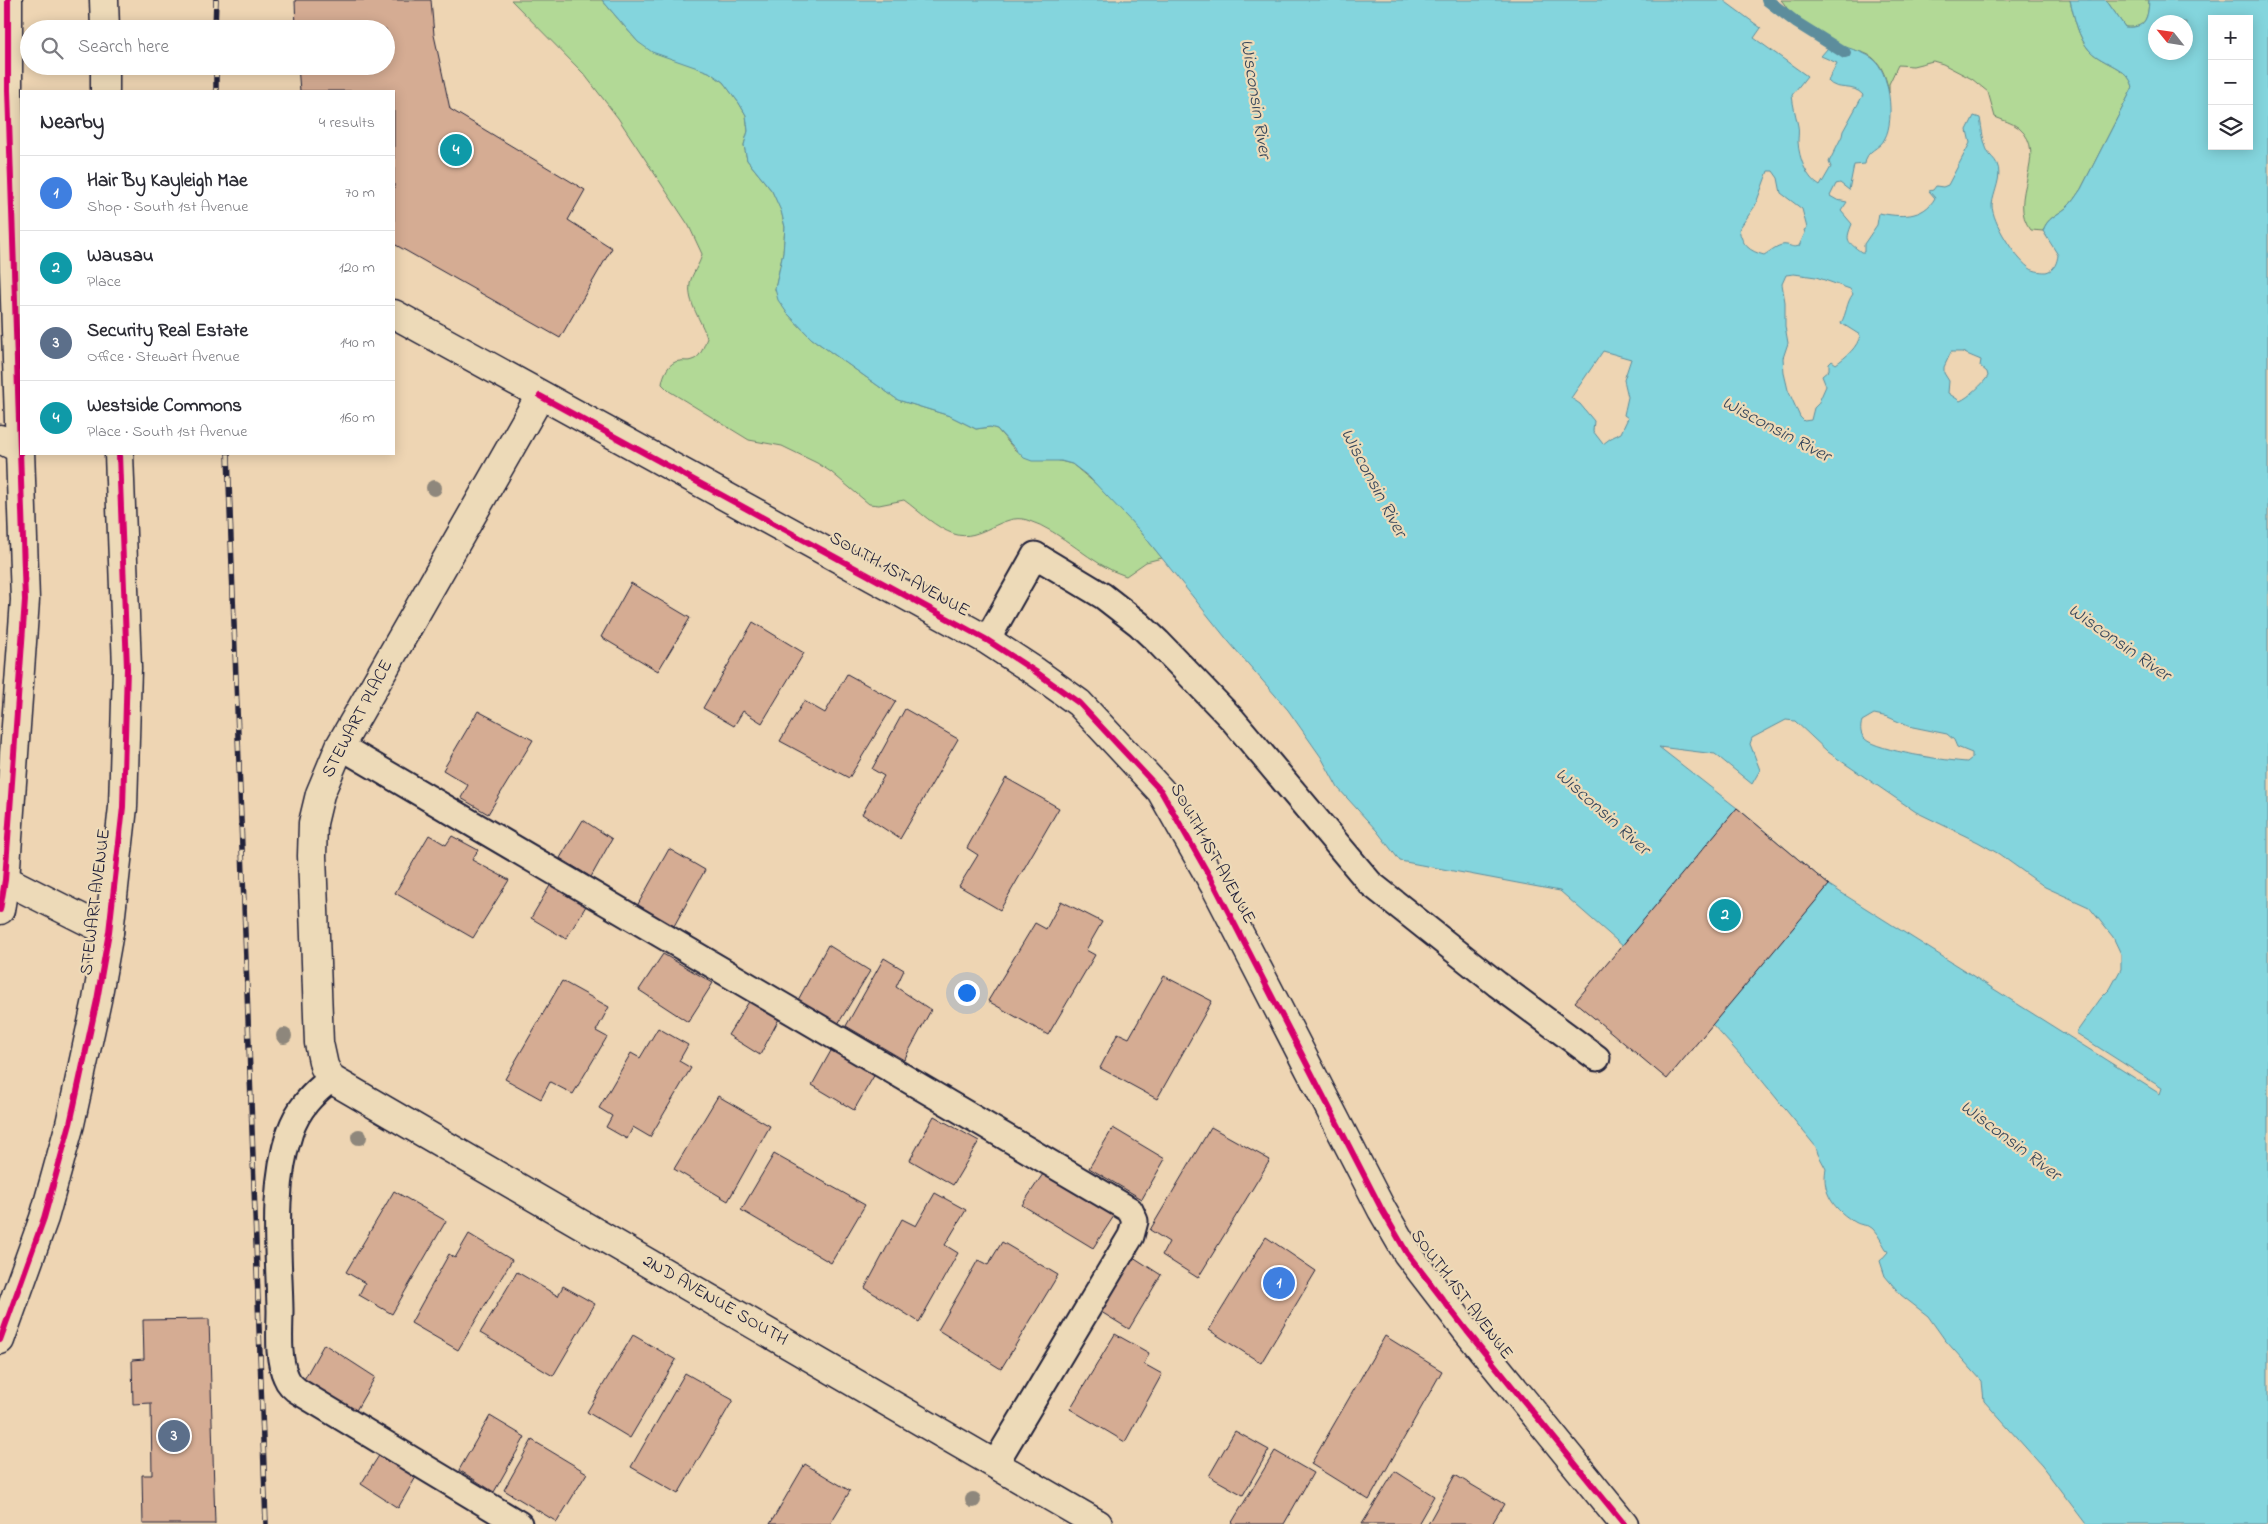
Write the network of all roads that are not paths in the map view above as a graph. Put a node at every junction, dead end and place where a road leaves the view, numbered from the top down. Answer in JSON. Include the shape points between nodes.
{"nodes":[{"id":1,"x":8,"y":0,"type":"edge"},
{"id":2,"x":104,"y":0,"type":"edge"},
{"id":3,"x":105,"y":20,"type":"edge"},
{"id":4,"x":105,"y":75,"type":"edge"},
{"id":5,"x":10,"y":90,"type":"edge"},
{"id":6,"x":105,"y":90,"type":"edge"},
{"id":7,"x":395,"y":315,"type":"edge"},
{"id":8,"x":540,"y":396,"type":"junction"},
{"id":9,"x":10,"y":444,"type":"edge"},
{"id":10,"x":119,"y":455,"type":"edge"},
{"id":11,"x":987,"y":640,"type":"junction"},
{"id":12,"x":340,"y":746,"type":"junction"},
{"id":13,"x":2,"y":878,"type":"edge"},
{"id":14,"x":0,"y":910,"type":"edge"},
{"id":15,"x":109,"y":932,"type":"junction"},
{"id":16,"x":1597,"y":1058,"type":"dead end"},
{"id":17,"x":331,"y":1079,"type":"junction"},
{"id":18,"x":0,"y":1340,"type":"edge"},
{"id":19,"x":995,"y":1464,"type":"junction"},
{"id":20,"x":519,"y":1524,"type":"edge"},
{"id":21,"x":1098,"y":1524,"type":"edge"},
{"id":22,"x":1624,"y":1524,"type":"edge"}],
"edges":[{"from":1,"to":5,"type":"street"},
{"from":2,"to":3,"type":"street"},
{"from":4,"to":6,"type":"street"},
{"from":5,"to":9,"type":"street"},
{"from":7,"to":8,"type":"street","name":"SOUTH 1ST AVENUE"},
{"from":8,"to":11,"type":"street","name":"SOUTH 1ST AVENUE"},
{"from":8,"to":12,"type":"street","name":"STEWART PLACE"},
{"from":9,"to":13,"type":"street","via":[[24,600]]},
{"from":10,"to":15,"type":"street","name":"STEWART AVENUE","via":[[127,668],[123,808]]},
{"from":11,"to":16,"type":"lane","via":[[1035,555],[1103,596],[1139,624],[1191,675],[1259,750],[1370,883]]},
{"from":11,"to":22,"type":"street","name":"SOUTH 1ST AVENUE","via":[[1079,703],[1161,791],[1215,886],[1407,1254]]},
{"from":12,"to":17,"type":"street","name":"STEWART PLACE","via":[[320,794],[312,856],[319,1043],[324,1066]]},
{"from":12,"to":19,"type":"lane","via":[[1130,1210],[1135,1220],[1130,1236]]},
{"from":13,"to":14,"type":"street"},
{"from":13,"to":15,"type":"street"},
{"from":15,"to":18,"type":"street","name":"STEWART AVENUE","via":[[70,1124],[44,1218]]},
{"from":17,"to":19,"type":"street","name":"2ND AVENUE SOUTH"},
{"from":17,"to":20,"type":"lane","via":[[311,1095],[296,1116],[283,1160],[278,1222],[281,1352],[285,1376],[301,1393]]},
{"from":19,"to":21,"type":"street","name":"2ND AVENUE SOUTH"}]}
